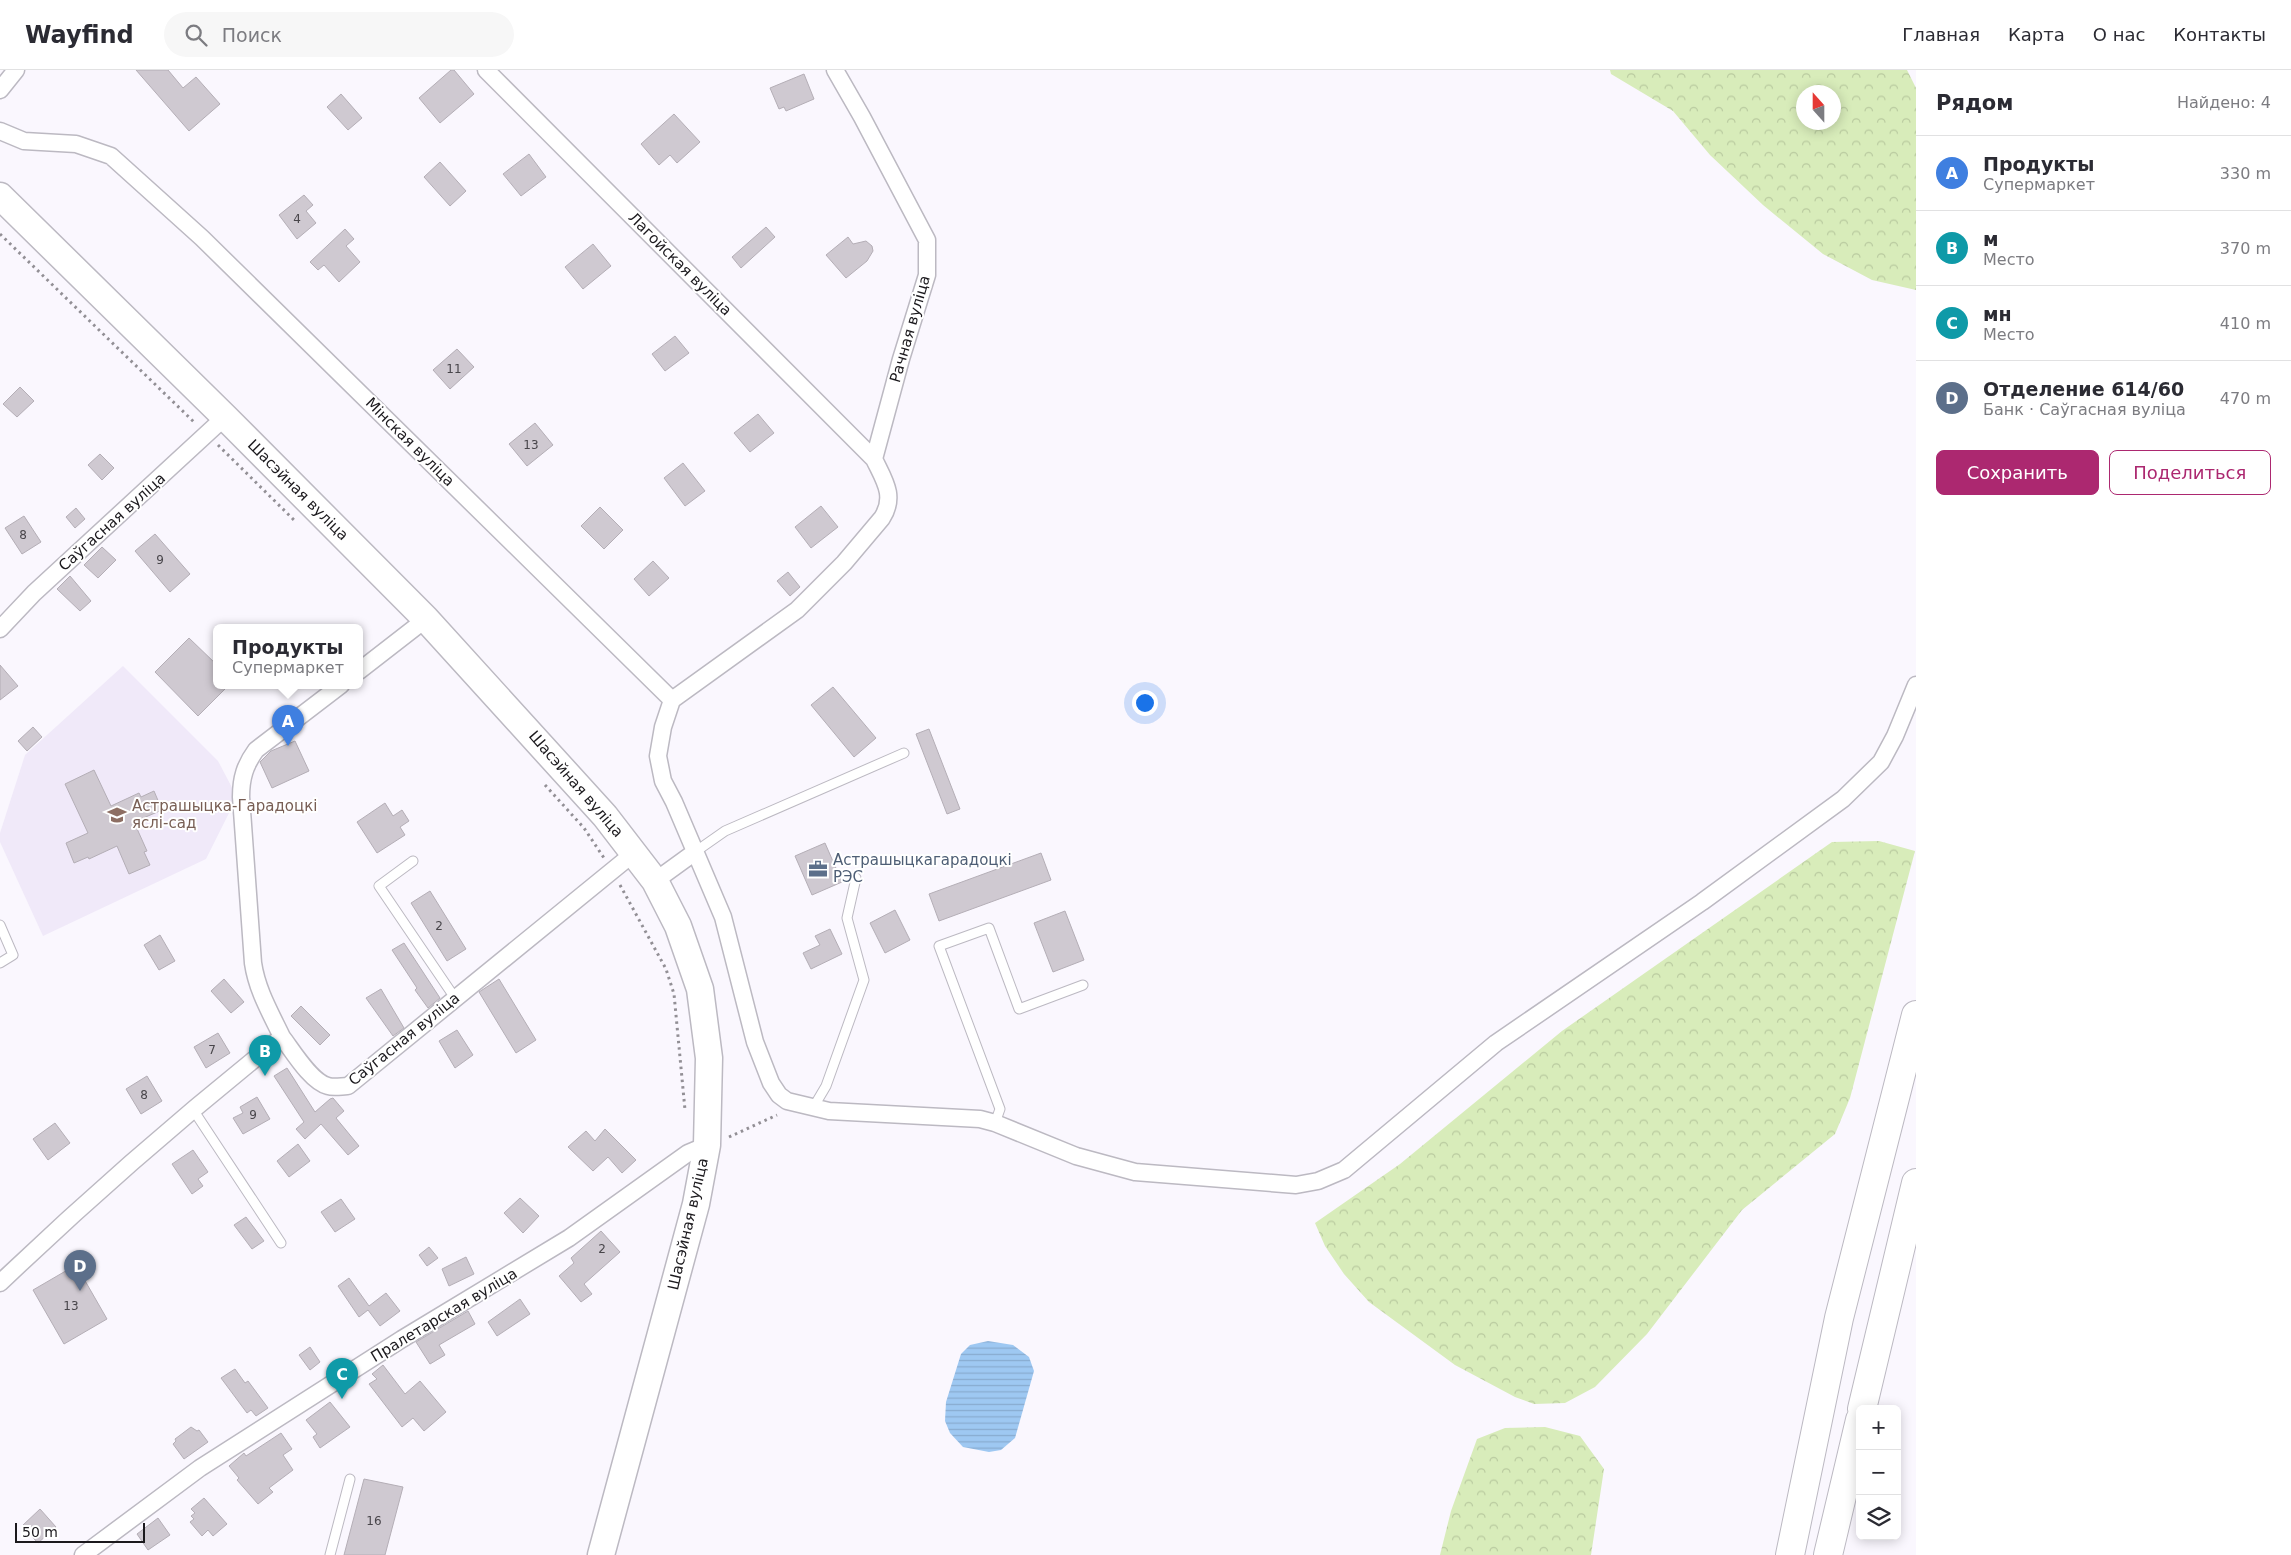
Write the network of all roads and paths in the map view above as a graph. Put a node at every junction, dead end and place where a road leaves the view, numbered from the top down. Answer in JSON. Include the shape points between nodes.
{"nodes":[{"id":1,"x":16,"y":70,"type":"edge"},
{"id":2,"x":486,"y":70,"type":"edge"},
{"id":3,"x":835,"y":70,"type":"edge"},
{"id":4,"x":0,"y":90,"type":"edge"},
{"id":5,"x":0,"y":131,"type":"edge"},
{"id":6,"x":0,"y":196,"type":"edge"},
{"id":7,"x":0,"y":234,"type":"edge"},
{"id":8,"x":216,"y":426,"type":"junction"},
{"id":9,"x":874,"y":459,"type":"junction"},
{"id":10,"x":298,"y":524,"type":"dead end"},
{"id":11,"x":426,"y":619,"type":"junction"},
{"id":12,"x":0,"y":629,"type":"edge"},
{"id":13,"x":363,"y":668,"type":"edge"},
{"id":14,"x":1916,"y":685,"type":"edge"},
{"id":15,"x":336,"y":689,"type":"edge"},
{"id":16,"x":672,"y":700,"type":"junction"},
{"id":17,"x":904,"y":753,"type":"dead end"},
{"id":18,"x":538,"y":778,"type":"dead end"},
{"id":19,"x":695,"y":852,"type":"junction"},
{"id":20,"x":634,"y":853,"type":"junction"},
{"id":21,"x":413,"y":861,"type":"dead end"},
{"id":22,"x":612,"y":870,"type":"junction"},
{"id":23,"x":856,"y":878,"type":"dead end"},
{"id":24,"x":654,"y":881,"type":"junction"},
{"id":25,"x":0,"y":925,"type":"edge"},
{"id":26,"x":0,"y":963,"type":"edge"},
{"id":27,"x":1083,"y":985,"type":"dead end"},
{"id":28,"x":455,"y":998,"type":"junction"},
{"id":29,"x":1916,"y":1015,"type":"edge"},
{"id":30,"x":282,"y":1037,"type":"junction"},
{"id":31,"x":805,"y":1106,"type":"junction"},
{"id":32,"x":192,"y":1108,"type":"junction"},
{"id":33,"x":685,"y":1114,"type":"dead end"},
{"id":34,"x":995,"y":1123,"type":"junction"},
{"id":35,"x":707,"y":1145,"type":"junction"},
{"id":36,"x":1916,"y":1184,"type":"edge"},
{"id":37,"x":281,"y":1243,"type":"dead end"},
{"id":38,"x":0,"y":1283,"type":"edge"},
{"id":39,"x":1863,"y":1405,"type":"edge"},
{"id":40,"x":1856,"y":1437,"type":"edge"},
{"id":41,"x":350,"y":1479,"type":"dead end"},
{"id":42,"x":83,"y":1555,"type":"edge"},
{"id":43,"x":330,"y":1555,"type":"edge"},
{"id":44,"x":601,"y":1555,"type":"edge"},
{"id":45,"x":1790,"y":1555,"type":"edge"},
{"id":46,"x":1828,"y":1555,"type":"edge"}],
"edges":[{"from":1,"to":4,"type":"street"},
{"from":2,"to":9,"type":"street","name":"Лагойская вуліца"},
{"from":3,"to":9,"type":"street","name":"Рачная вуліца","via":[[927,240],[926,275]]},
{"from":5,"to":16,"type":"street","name":"Мінская вуліца","via":[[24,141],[76,144],[111,156],[202,238]]},
{"from":6,"to":8,"type":"main road","name":"Шасэйная вуліца"},
{"from":7,"to":8,"type":"path"},
{"from":8,"to":10,"type":"path"},
{"from":8,"to":11,"type":"main road","name":"Шасэйная вуліца"},
{"from":8,"to":12,"type":"street","name":"Саўгасная вуліца","via":[[34,592]]},
{"from":9,"to":16,"type":"street","via":[[889,493],[887,510],[862,542],[797,610]]},
{"from":11,"to":13,"type":"street"},
{"from":11,"to":20,"type":"main road","name":"Шасэйная вуліца","via":[[554,757]]},
{"from":14,"to":34,"type":"street","via":[[1895,736],[1880,762],[1843,799],[1702,902],[1496,1043],[1344,1170],[1318,1181],[1296,1185],[1135,1172],[1076,1156]]},
{"from":15,"to":30,"type":"street","name":"Саўгасная вуліца","via":[[256,750],[241,778],[253,963],[262,996]]},
{"from":16,"to":19,"type":"street","via":[[658,756],[663,781]]},
{"from":17,"to":19,"type":"lane","via":[[725,831]]},
{"from":18,"to":22,"type":"path","via":[[584,828]]},
{"from":19,"to":24,"type":"street"},
{"from":19,"to":31,"type":"street","via":[[723,917],[764,1069],[779,1096]]},
{"from":20,"to":22,"type":"street","name":"Саўгасная вуліца"},
{"from":20,"to":24,"type":"main road","name":"Шасэйная вуліца"},
{"from":21,"to":28,"type":"lane","via":[[379,886]]},
{"from":22,"to":28,"type":"street","name":"Саўгасная вуліца"},
{"from":22,"to":33,"type":"path","via":[[666,969],[674,994]]},
{"from":23,"to":31,"type":"lane","via":[[847,918],[864,980],[826,1086]]},
{"from":24,"to":35,"type":"main road","name":"Шасэйная вуліца","via":[[678,926],[700,989],[709,1058]]},
{"from":25,"to":26,"type":"lane","via":[[13,955]]},
{"from":27,"to":34,"type":"lane","via":[[1019,1008],[989,928],[939,946],[1000,1109]]},
{"from":28,"to":30,"type":"street","name":"Саўгасная вуліца","via":[[348,1086],[328,1086],[319,1081],[308,1072]]},
{"from":29,"to":45,"type":"highway","via":[[1839,1318]]},
{"from":30,"to":32,"type":"street"},
{"from":31,"to":34,"type":"street","via":[[856,1113],[966,1117]]},
{"from":31,"to":35,"type":"path"},
{"from":32,"to":37,"type":"lane"},
{"from":32,"to":38,"type":"street"},
{"from":35,"to":42,"type":"street","name":"Пралетарская вуліца","via":[[688,1153],[569,1238],[402,1339],[200,1468]]},
{"from":35,"to":44,"type":"main road","name":"Шасэйная вуліца","via":[[696,1204]]},
{"from":36,"to":39,"type":"highway"},
{"from":40,"to":46,"type":"highway"},
{"from":41,"to":43,"type":"lane"}]}
